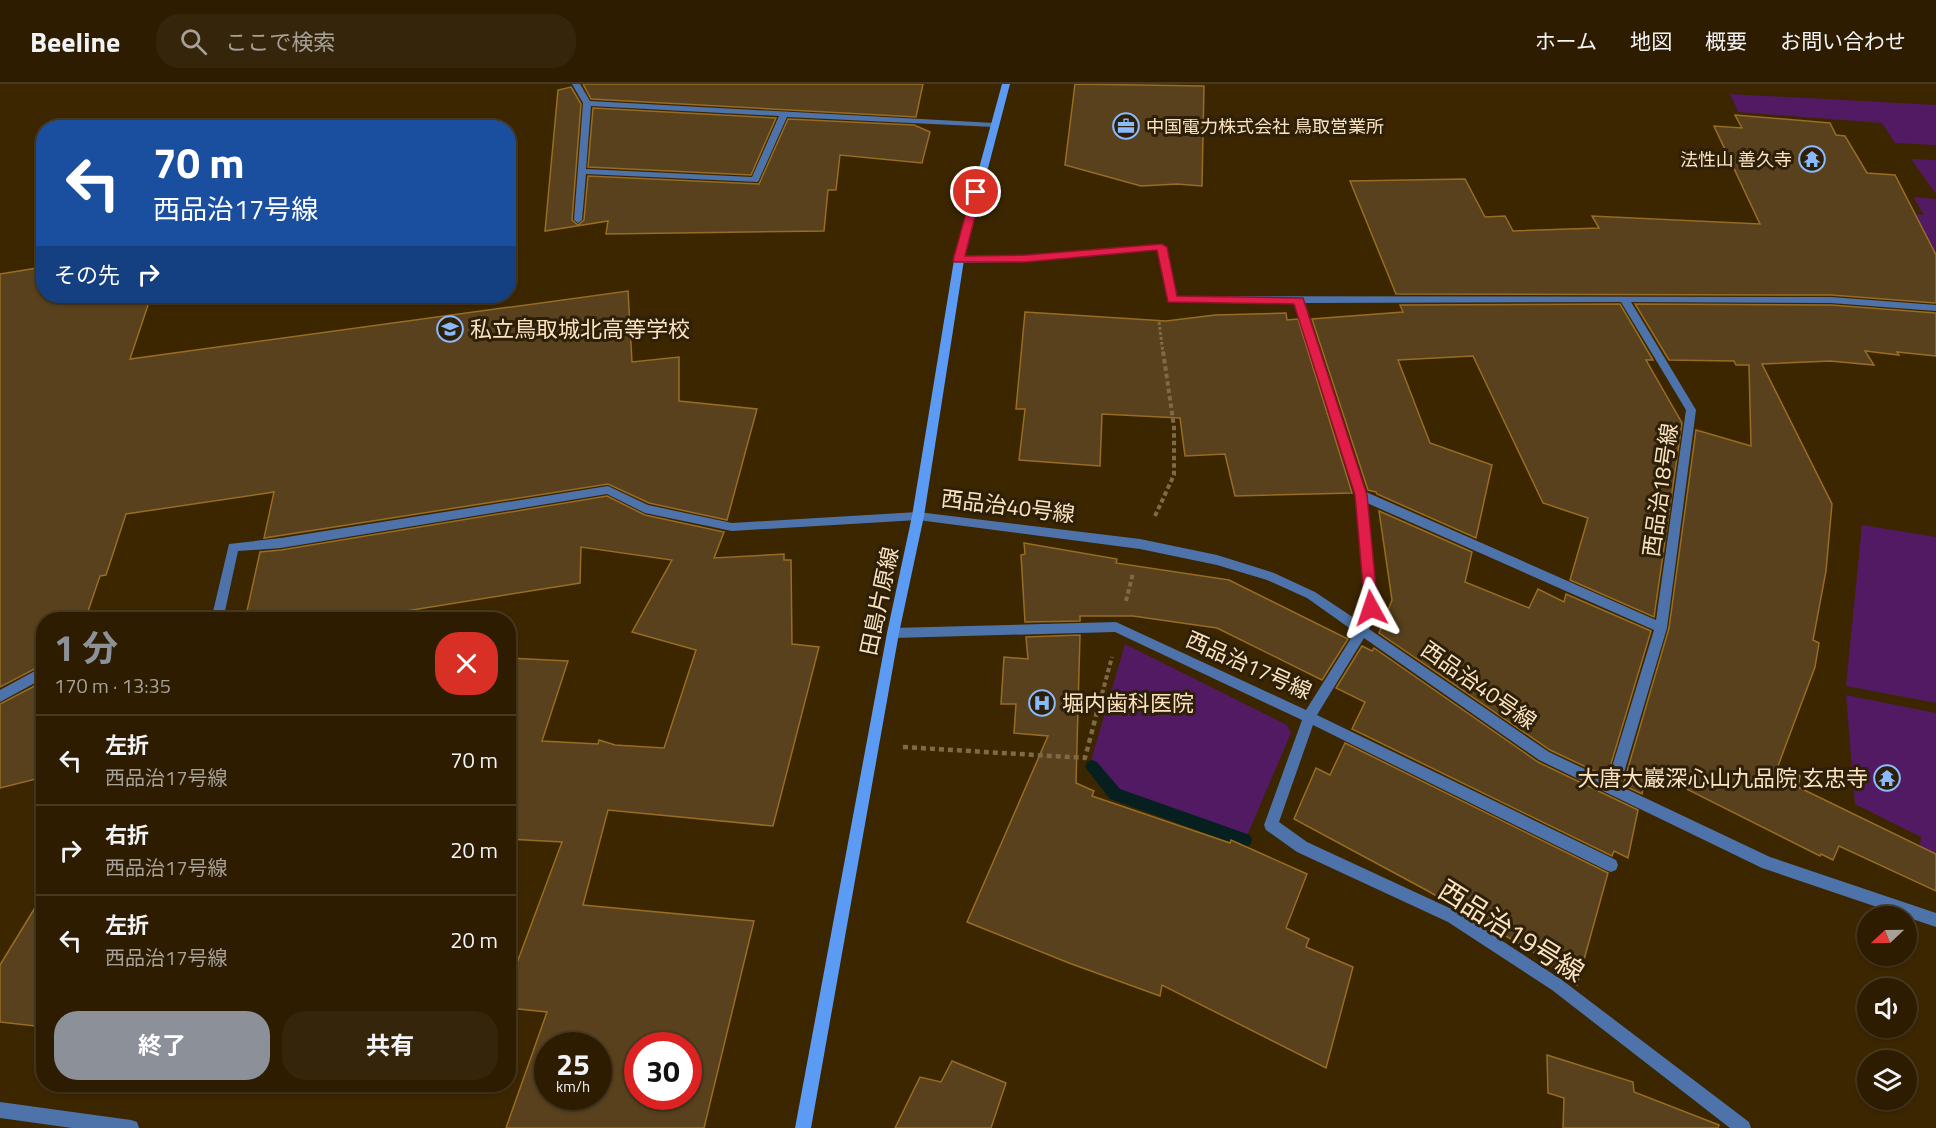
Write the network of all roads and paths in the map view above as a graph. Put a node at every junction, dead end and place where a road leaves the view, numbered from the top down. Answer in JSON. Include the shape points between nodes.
{"nodes":[{"id":1,"x":576,"y":84,"type":"edge"},
{"id":2,"x":1006,"y":84,"type":"edge"},
{"id":3,"x":587,"y":103,"type":"junction"},
{"id":4,"x":784,"y":114,"type":"junction"},
{"id":5,"x":994,"y":125,"type":"junction"},
{"id":6,"x":581,"y":171,"type":"junction"},
{"id":7,"x":578,"y":220,"type":"dead end"},
{"id":8,"x":959,"y":260,"type":"junction"},
{"id":9,"x":1624,"y":299,"type":"junction"},
{"id":10,"x":1299,"y":300,"type":"junction"},
{"id":11,"x":1936,"y":308,"type":"edge"},
{"id":12,"x":1361,"y":495,"type":"junction"},
{"id":13,"x":918,"y":516,"type":"junction"},
{"id":14,"x":219,"y":612,"type":"edge"},
{"id":15,"x":1661,"y":628,"type":"junction"},
{"id":16,"x":1363,"y":629,"type":"junction"},
{"id":17,"x":893,"y":633,"type":"junction"},
{"id":18,"x":36,"y":676,"type":"edge"},
{"id":19,"x":0,"y":696,"type":"edge"},
{"id":20,"x":1309,"y":717,"type":"junction"},
{"id":21,"x":1612,"y":789,"type":"junction"},
{"id":22,"x":1611,"y":865,"type":"dead end"},
{"id":23,"x":1936,"y":920,"type":"edge"},
{"id":24,"x":0,"y":1110,"type":"edge"},
{"id":25,"x":131,"y":1128,"type":"edge"},
{"id":26,"x":803,"y":1128,"type":"edge"},
{"id":27,"x":1743,"y":1128,"type":"edge"}],
"edges":[{"from":1,"to":3,"type":"street"},
{"from":2,"to":5,"type":"main road","name":"田島片原線"},
{"from":3,"to":4,"type":"street"},
{"from":3,"to":6,"type":"street"},
{"from":4,"to":5,"type":"street"},
{"from":4,"to":6,"type":"street","via":[[755,180]]},
{"from":5,"to":8,"type":"main road","name":"田島片原線"},
{"from":6,"to":7,"type":"street"},
{"from":8,"to":10,"type":"street","via":[[1026,259],[1162,247],[1172,299]]},
{"from":8,"to":13,"type":"main road","name":"田島片原線"},
{"from":9,"to":10,"type":"street"},
{"from":9,"to":11,"type":"street","via":[[1831,300]]},
{"from":9,"to":15,"type":"street","name":"西品治18号線","via":[[1691,410]]},
{"from":10,"to":12,"type":"street","name":"西品治17号線"},
{"from":12,"to":15,"type":"street"},
{"from":12,"to":16,"type":"street","name":"西品治17号線","via":[[1371,608]]},
{"from":13,"to":14,"type":"street","name":"西品治40号線","via":[[732,527],[645,509],[608,490],[281,543],[233,547]]},
{"from":13,"to":16,"type":"street","name":"西品治40号線","via":[[1140,544],[1217,560],[1270,576],[1311,595]]},
{"from":13,"to":17,"type":"main road","name":"田島片原線"},
{"from":15,"to":21,"type":"street","name":"西品治18号線"},
{"from":16,"to":20,"type":"street","name":"西品治17号線"},
{"from":16,"to":21,"type":"street","name":"西品治40号線","via":[[1544,756]]},
{"from":17,"to":20,"type":"street","name":"西品治17号線","via":[[1116,627]]},
{"from":17,"to":26,"type":"main road","name":"田島片原線"},
{"from":18,"to":19,"type":"street"},
{"from":20,"to":22,"type":"street"},
{"from":20,"to":27,"type":"street","name":"西品治19号線","via":[[1271,825],[1302,847],[1453,917],[1557,985]]},
{"from":21,"to":23,"type":"street","name":"西品治40号線","via":[[1767,863]]},
{"from":24,"to":25,"type":"street"}]}
